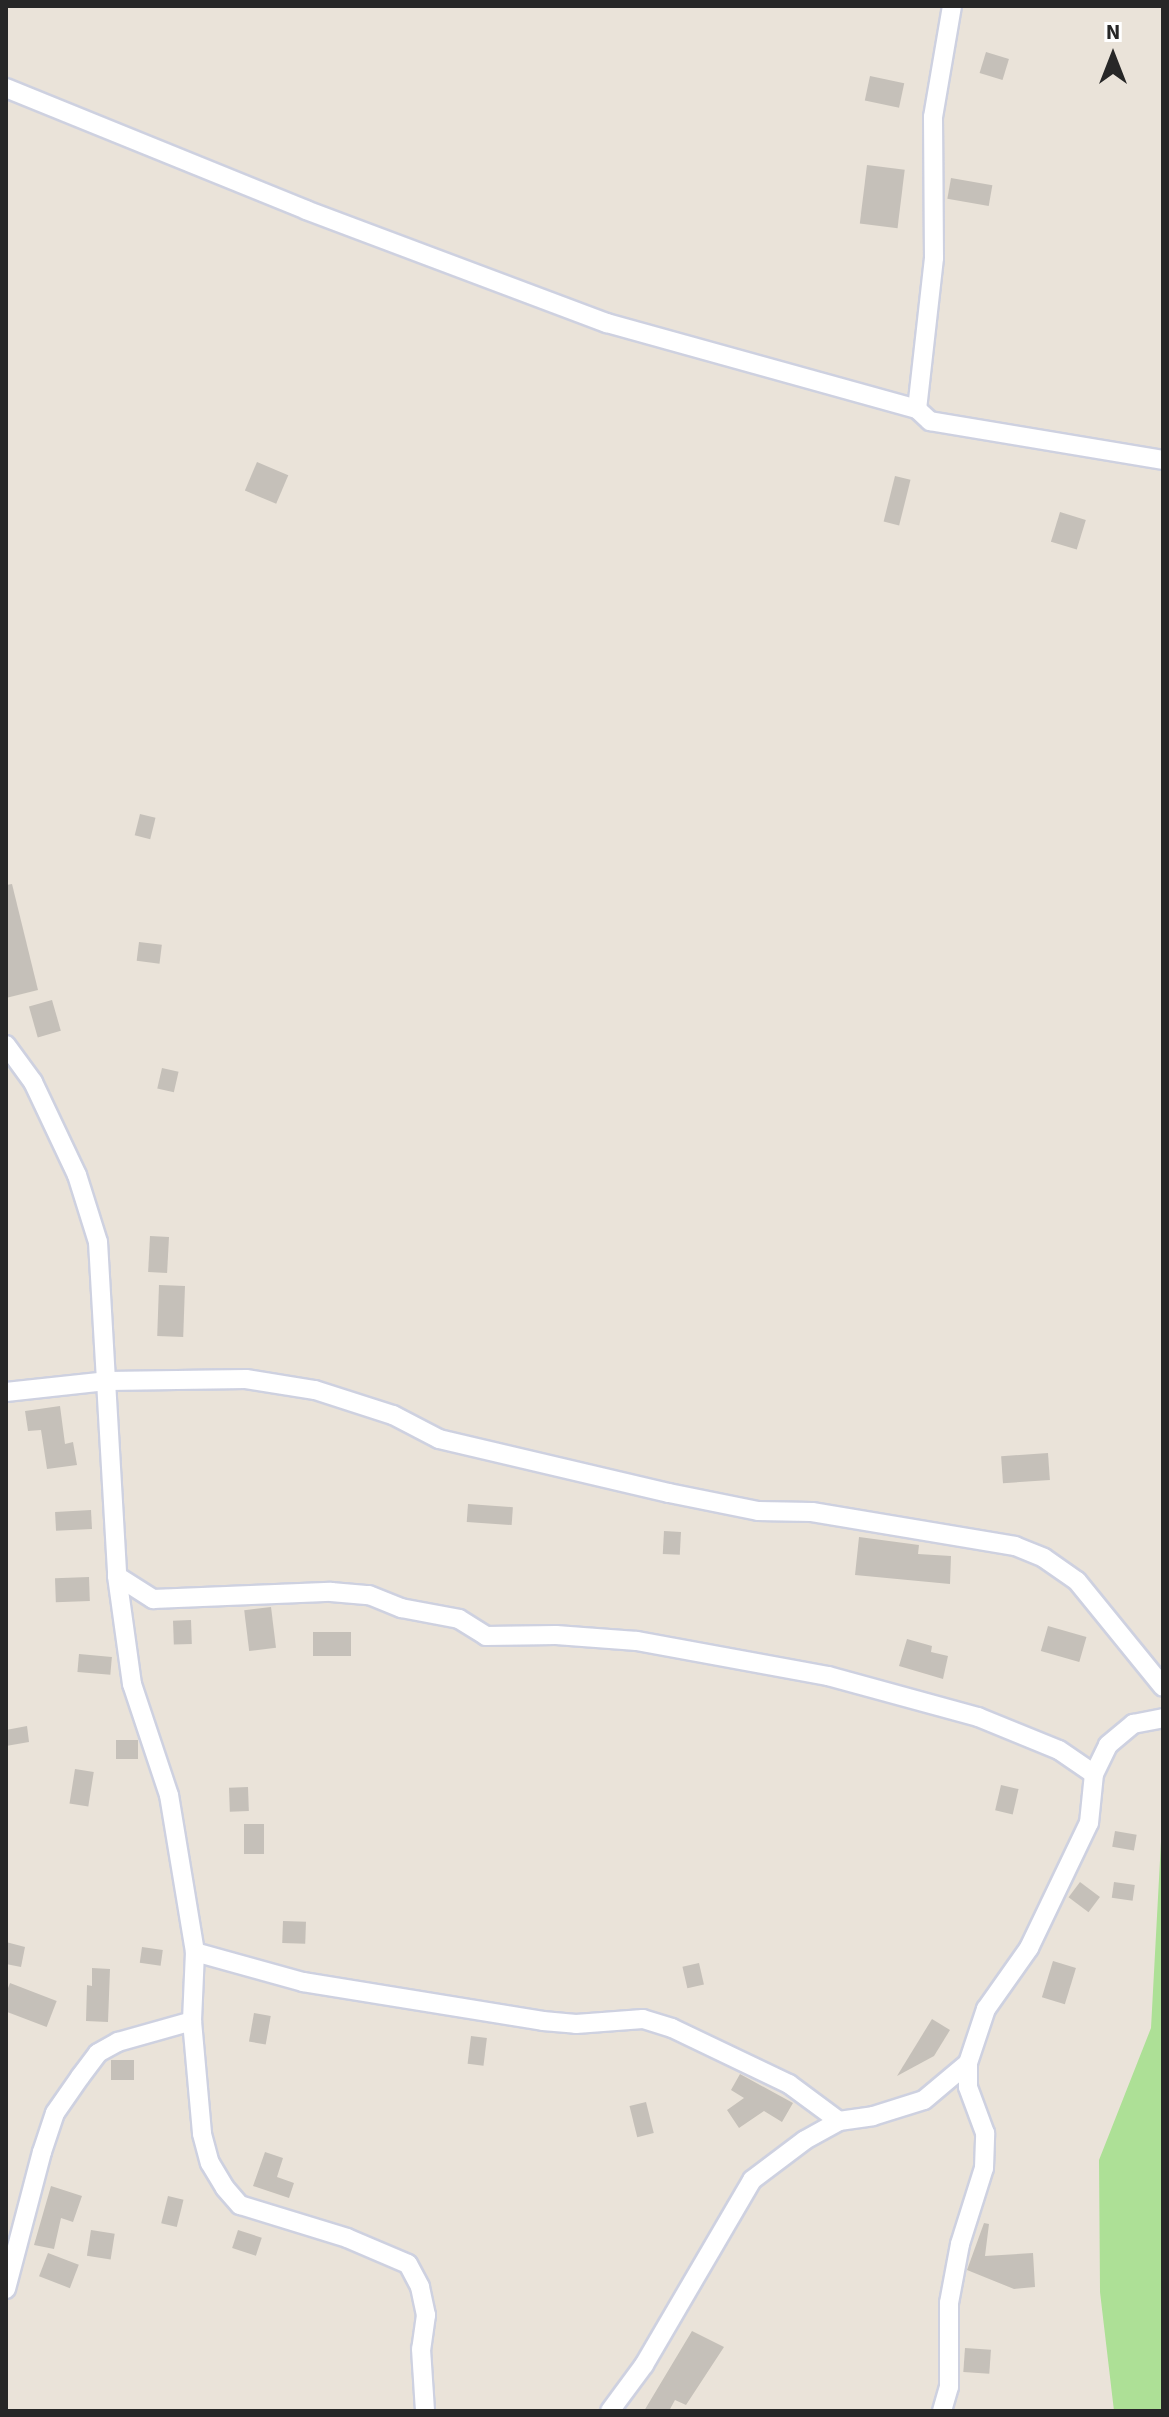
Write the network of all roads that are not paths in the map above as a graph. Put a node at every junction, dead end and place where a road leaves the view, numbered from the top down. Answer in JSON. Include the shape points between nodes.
{"nodes":[{"id":1,"x":952,"y":6,"type":"edge"},
{"id":2,"x":6,"y":88,"type":"edge"},
{"id":3,"x":917,"y":409,"type":"junction"},
{"id":4,"x":1163,"y":460,"type":"edge"},
{"id":5,"x":6,"y":1045,"type":"edge"},
{"id":6,"x":108,"y":1381,"type":"junction"},
{"id":7,"x":6,"y":1392,"type":"edge"},
{"id":8,"x":117,"y":1576,"type":"junction"},
{"id":9,"x":1163,"y":1687,"type":"edge"},
{"id":10,"x":1163,"y":1718,"type":"edge"},
{"id":11,"x":1094,"y":1774,"type":"junction"},
{"id":12,"x":195,"y":1952,"type":"junction"},
{"id":13,"x":192,"y":2021,"type":"junction"},
{"id":14,"x":968,"y":2063,"type":"junction"},
{"id":15,"x":839,"y":2121,"type":"junction"},
{"id":16,"x":10,"y":2262,"type":"edge"},
{"id":17,"x":6,"y":2289,"type":"edge"},
{"id":18,"x":425,"y":2411,"type":"edge"},
{"id":19,"x":610,"y":2411,"type":"edge"},
{"id":20,"x":942,"y":2411,"type":"edge"}],
"edges":[{"from":1,"to":3,"type":"street","via":[[933,117],[934,258]]},
{"from":2,"to":3,"type":"street","via":[[306,210],[607,323]]},
{"from":3,"to":4,"type":"street","via":[[930,421]]},
{"from":5,"to":6,"type":"street","via":[[33,1082],[70,1162],[98,1242]]},
{"from":6,"to":7,"type":"street"},
{"from":6,"to":8,"type":"street"},
{"from":6,"to":9,"type":"street","via":[[246,1379],[315,1390],[393,1415],[439,1439],[669,1493],[758,1511],[812,1512],[1015,1546],[1077,1581]]},
{"from":8,"to":11,"type":"street","via":[[153,1599],[369,1595],[401,1608],[459,1619],[486,1636],[637,1641],[828,1676],[978,1717],[1059,1750]]},
{"from":8,"to":12,"type":"street","via":[[132,1684],[169,1795]]},
{"from":10,"to":11,"type":"street","via":[[1133,1724],[1108,1745]]},
{"from":11,"to":14,"type":"street","via":[[1089,1823],[1029,1948],[986,2009]]},
{"from":12,"to":13,"type":"street"},
{"from":12,"to":15,"type":"street","via":[[303,1982],[543,2021],[643,2019],[789,2084]]},
{"from":13,"to":16,"type":"street","via":[[98,2053],[55,2113]]},
{"from":13,"to":18,"type":"street","via":[[202,2134],[210,2163],[240,2205],[347,2238],[408,2264],[426,2315],[421,2349]]},
{"from":14,"to":15,"type":"street","via":[[924,2100]]},
{"from":14,"to":20,"type":"street","via":[[968,2087],[985,2133],[984,2168],[960,2244],[949,2303],[949,2387]]},
{"from":15,"to":19,"type":"street","via":[[752,2180],[644,2365]]},
{"from":16,"to":17,"type":"street"}]}
